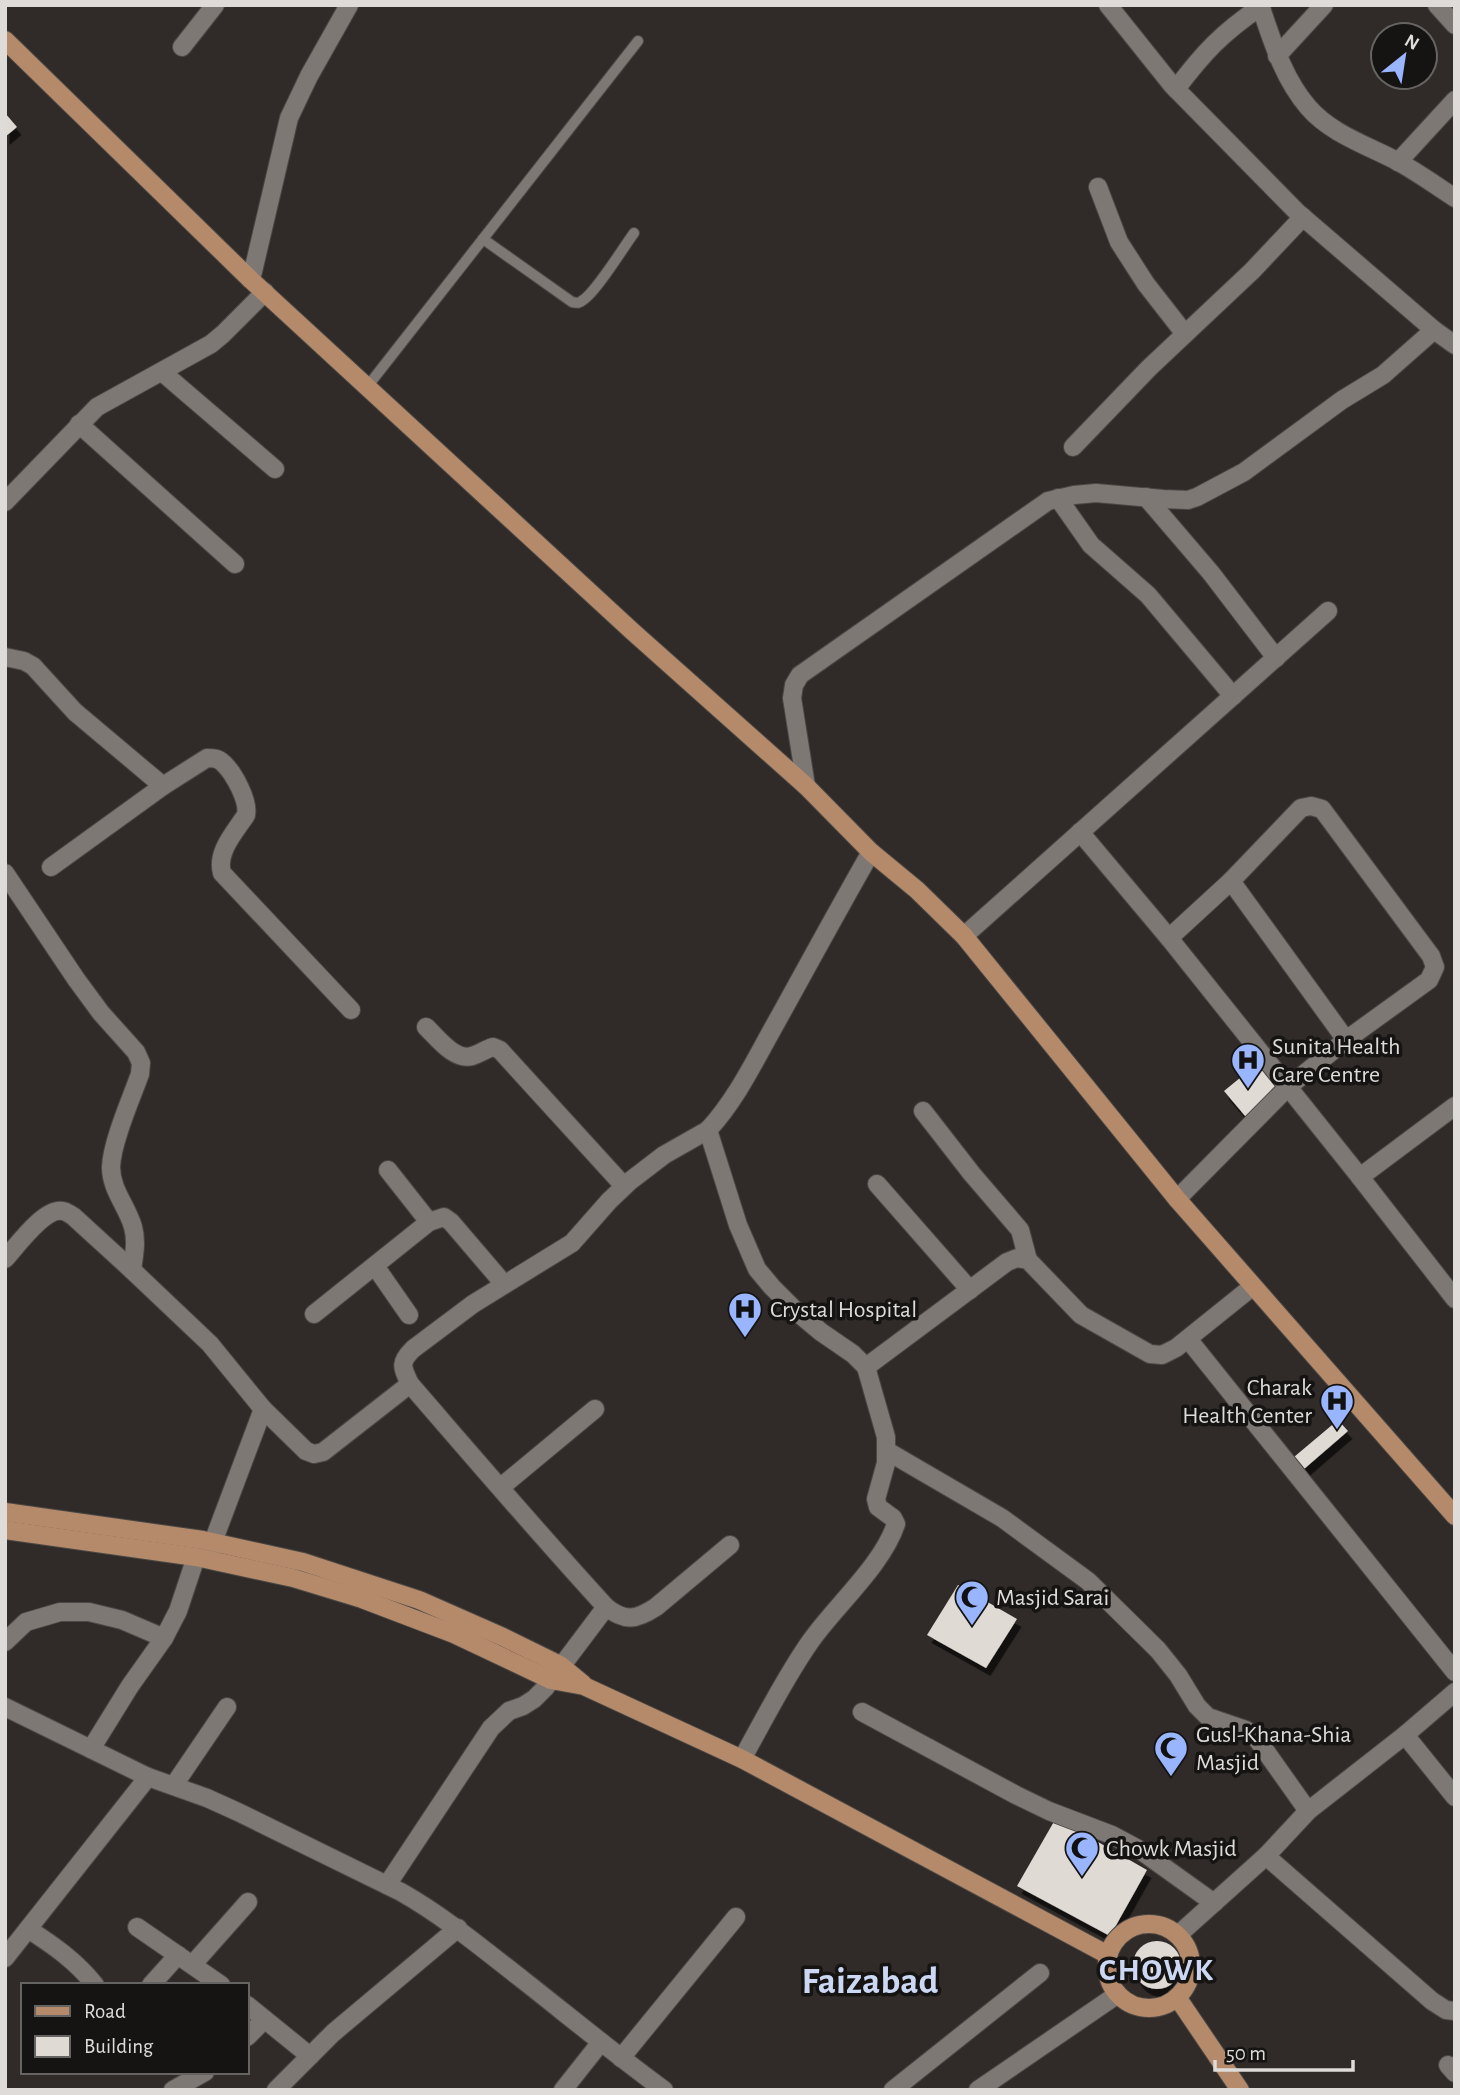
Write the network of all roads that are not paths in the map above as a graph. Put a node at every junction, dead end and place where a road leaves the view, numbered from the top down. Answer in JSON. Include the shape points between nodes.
{"nodes":[{"id":1,"x":349,"y":5,"type":"edge"},
{"id":2,"x":1108,"y":5,"type":"edge"},
{"id":3,"x":1324,"y":5,"type":"edge"},
{"id":4,"x":1437,"y":5,"type":"edge"},
{"id":5,"x":1260,"y":6,"type":"edge"},
{"id":6,"x":211,"y":7,"type":"edge"},
{"id":7,"x":1455,"y":25,"type":"edge"},
{"id":8,"x":5,"y":40,"type":"edge"},
{"id":9,"x":638,"y":41,"type":"dead end"},
{"id":10,"x":182,"y":47,"type":"dead end"},
{"id":11,"x":1277,"y":56,"type":"junction"},
{"id":12,"x":1176,"y":89,"type":"junction"},
{"id":13,"x":1455,"y":100,"type":"edge"},
{"id":14,"x":1398,"y":162,"type":"junction"},
{"id":15,"x":1098,"y":187,"type":"dead end"},
{"id":16,"x":1455,"y":198,"type":"edge"},
{"id":17,"x":1303,"y":217,"type":"junction"},
{"id":18,"x":634,"y":233,"type":"dead end"},
{"id":19,"x":484,"y":239,"type":"junction"},
{"id":20,"x":258,"y":286,"type":"junction"},
{"id":21,"x":1434,"y":330,"type":"junction"},
{"id":22,"x":1185,"y":334,"type":"junction"},
{"id":23,"x":1455,"y":345,"type":"edge"},
{"id":24,"x":162,"y":372,"type":"junction"},
{"id":25,"x":367,"y":387,"type":"junction"},
{"id":26,"x":79,"y":424,"type":"junction"},
{"id":27,"x":1073,"y":447,"type":"dead end"},
{"id":28,"x":275,"y":468,"type":"dead end"},
{"id":29,"x":1146,"y":497,"type":"junction"},
{"id":30,"x":1058,"y":498,"type":"junction"},
{"id":31,"x":5,"y":502,"type":"edge"},
{"id":32,"x":235,"y":565,"type":"dead end"},
{"id":33,"x":1328,"y":611,"type":"dead end"},
{"id":34,"x":5,"y":657,"type":"edge"},
{"id":35,"x":1276,"y":657,"type":"junction"},
{"id":36,"x":1233,"y":696,"type":"junction"},
{"id":37,"x":163,"y":786,"type":"junction"},
{"id":38,"x":806,"y":786,"type":"junction"},
{"id":39,"x":1080,"y":832,"type":"junction"},
{"id":40,"x":871,"y":852,"type":"junction"},
{"id":41,"x":51,"y":867,"type":"dead end"},
{"id":42,"x":5,"y":873,"type":"edge"},
{"id":43,"x":1231,"y":881,"type":"junction"},
{"id":44,"x":964,"y":936,"type":"junction"},
{"id":45,"x":1169,"y":938,"type":"junction"},
{"id":46,"x":351,"y":1010,"type":"dead end"},
{"id":47,"x":426,"y":1027,"type":"dead end"},
{"id":48,"x":1346,"y":1040,"type":"junction"},
{"id":49,"x":1288,"y":1087,"type":"junction"},
{"id":50,"x":1455,"y":1106,"type":"edge"},
{"id":51,"x":923,"y":1111,"type":"dead end"},
{"id":52,"x":708,"y":1130,"type":"junction"},
{"id":53,"x":388,"y":1170,"type":"dead end"},
{"id":54,"x":1360,"y":1177,"type":"junction"},
{"id":55,"x":877,"y":1184,"type":"dead end"},
{"id":56,"x":624,"y":1186,"type":"junction"},
{"id":57,"x":1177,"y":1199,"type":"junction"},
{"id":58,"x":429,"y":1222,"type":"junction"},
{"id":59,"x":5,"y":1259,"type":"edge"},
{"id":60,"x":1028,"y":1259,"type":"junction"},
{"id":61,"x":375,"y":1266,"type":"junction"},
{"id":62,"x":132,"y":1270,"type":"junction"},
{"id":63,"x":504,"y":1284,"type":"junction"},
{"id":64,"x":1252,"y":1287,"type":"junction"},
{"id":65,"x":970,"y":1290,"type":"junction"},
{"id":66,"x":1455,"y":1298,"type":"edge"},
{"id":67,"x":314,"y":1314,"type":"dead end"},
{"id":68,"x":409,"y":1315,"type":"dead end"},
{"id":69,"x":1188,"y":1339,"type":"junction"},
{"id":70,"x":866,"y":1367,"type":"junction"},
{"id":71,"x":410,"y":1384,"type":"junction"},
{"id":72,"x":263,"y":1409,"type":"junction"},
{"id":73,"x":595,"y":1409,"type":"dead end"},
{"id":74,"x":887,"y":1451,"type":"junction"},
{"id":75,"x":501,"y":1487,"type":"junction"},
{"id":76,"x":5,"y":1512,"type":"edge"},
{"id":77,"x":1455,"y":1516,"type":"edge"},
{"id":78,"x":5,"y":1530,"type":"edge"},
{"id":79,"x":730,"y":1545,"type":"dead end"},
{"id":80,"x":206,"y":1553,"type":"junction"},
{"id":81,"x":606,"y":1607,"type":"junction"},
{"id":82,"x":164,"y":1638,"type":"junction"},
{"id":83,"x":5,"y":1642,"type":"edge"},
{"id":84,"x":555,"y":1672,"type":"junction"},
{"id":85,"x":1455,"y":1672,"type":"edge"},
{"id":86,"x":1455,"y":1692,"type":"edge"},
{"id":87,"x":5,"y":1707,"type":"edge"},
{"id":88,"x":227,"y":1707,"type":"dead end"},
{"id":89,"x":862,"y":1712,"type":"dead end"},
{"id":90,"x":1405,"y":1735,"type":"junction"},
{"id":91,"x":91,"y":1749,"type":"junction"},
{"id":92,"x":742,"y":1759,"type":"junction"},
{"id":93,"x":148,"y":1777,"type":"junction"},
{"id":94,"x":174,"y":1785,"type":"junction"},
{"id":95,"x":1455,"y":1797,"type":"edge"},
{"id":96,"x":1308,"y":1811,"type":"junction"},
{"id":97,"x":1266,"y":1856,"type":"junction"},
{"id":98,"x":387,"y":1885,"type":"junction"},
{"id":99,"x":248,"y":1902,"type":"dead end"},
{"id":100,"x":1214,"y":1903,"type":"junction"},
{"id":101,"x":736,"y":1917,"type":"dead end"},
{"id":102,"x":136,"y":1927,"type":"dead end"},
{"id":103,"x":458,"y":1928,"type":"junction"},
{"id":104,"x":28,"y":1929,"type":"junction"},
{"id":105,"x":1178,"y":1935,"type":"junction"},
{"id":106,"x":1108,"y":1955,"type":"junction"},
{"id":107,"x":5,"y":1958,"type":"edge"},
{"id":108,"x":185,"y":1960,"type":"junction"},
{"id":109,"x":1040,"y":1973,"type":"dead end"},
{"id":110,"x":92,"y":1983,"type":"edge"},
{"id":111,"x":154,"y":1983,"type":"edge"},
{"id":112,"x":218,"y":1983,"type":"edge"},
{"id":113,"x":1118,"y":1994,"type":"junction"},
{"id":114,"x":1177,"y":1997,"type":"junction"},
{"id":115,"x":248,"y":2007,"type":"edge"},
{"id":116,"x":1455,"y":2011,"type":"edge"},
{"id":117,"x":264,"y":2020,"type":"junction"},
{"id":118,"x":248,"y":2036,"type":"edge"},
{"id":119,"x":601,"y":2042,"type":"junction"},
{"id":120,"x":310,"y":2056,"type":"junction"},
{"id":121,"x":621,"y":2058,"type":"junction"},
{"id":122,"x":201,"y":2074,"type":"edge"},
{"id":123,"x":284,"y":2086,"type":"edge"},
{"id":124,"x":173,"y":2090,"type":"edge"},
{"id":125,"x":564,"y":2090,"type":"edge"},
{"id":126,"x":664,"y":2090,"type":"edge"},
{"id":127,"x":893,"y":2090,"type":"edge"},
{"id":128,"x":978,"y":2090,"type":"edge"},
{"id":129,"x":1240,"y":2090,"type":"edge"}],
"edges":[{"from":1,"to":20,"type":"street","via":[[289,118]]},
{"from":2,"to":12,"type":"street"},
{"from":3,"to":11,"type":"street"},
{"from":4,"to":7,"type":"street"},
{"from":5,"to":11,"type":"street"},
{"from":5,"to":12,"type":"street","via":[[1230,27]]},
{"from":6,"to":10,"type":"street"},
{"from":8,"to":20,"type":"main road"},
{"from":9,"to":19,"type":"lane"},
{"from":11,"to":14,"type":"street","via":[[1307,107],[1322,121]]},
{"from":12,"to":17,"type":"street"},
{"from":13,"to":14,"type":"street"},
{"from":14,"to":16,"type":"street"},
{"from":15,"to":22,"type":"street","via":[[1119,242]]},
{"from":17,"to":21,"type":"street"},
{"from":17,"to":22,"type":"street"},
{"from":18,"to":19,"type":"lane","via":[[578,303]]},
{"from":19,"to":25,"type":"lane"},
{"from":20,"to":24,"type":"street","via":[[217,339]]},
{"from":20,"to":25,"type":"main road"},
{"from":21,"to":23,"type":"street"},
{"from":21,"to":29,"type":"street","via":[[1383,375],[1322,413],[1244,472],[1188,500]]},
{"from":22,"to":27,"type":"street"},
{"from":24,"to":26,"type":"street","via":[[110,398]]},
{"from":24,"to":28,"type":"street"},
{"from":25,"to":38,"type":"main road"},
{"from":26,"to":31,"type":"street"},
{"from":26,"to":32,"type":"street"},
{"from":29,"to":30,"type":"street","via":[[1096,492]]},
{"from":29,"to":35,"type":"street"},
{"from":30,"to":36,"type":"street","via":[[1091,545],[1147,595]]},
{"from":30,"to":38,"type":"street","via":[[1040,506],[800,675],[792,698]]},
{"from":33,"to":35,"type":"street"},
{"from":34,"to":37,"type":"street","via":[[33,666],[75,712]]},
{"from":35,"to":36,"type":"street"},
{"from":36,"to":39,"type":"street"},
{"from":37,"to":41,"type":"street"},
{"from":37,"to":46,"type":"street","via":[[207,758],[224,763],[248,808],[222,852],[222,873]]},
{"from":38,"to":40,"type":"main road"},
{"from":39,"to":44,"type":"street"},
{"from":39,"to":45,"type":"street"},
{"from":40,"to":44,"type":"main road"},
{"from":40,"to":52,"type":"street","via":[[758,1055]]},
{"from":42,"to":62,"type":"street","via":[[76,979],[141,1063],[111,1166],[114,1187],[133,1226]]},
{"from":43,"to":45,"type":"street"},
{"from":43,"to":48,"type":"street"},
{"from":43,"to":48,"type":"street","via":[[1301,808],[1322,809],[1431,956],[1435,967],[1429,979]]},
{"from":44,"to":57,"type":"main road"},
{"from":45,"to":49,"type":"street"},
{"from":47,"to":56,"type":"street","via":[[462,1057],[493,1046],[500,1050]]},
{"from":48,"to":49,"type":"street"},
{"from":49,"to":54,"type":"street"},
{"from":49,"to":57,"type":"street"},
{"from":50,"to":54,"type":"street"},
{"from":51,"to":60,"type":"street","via":[[1020,1230]]},
{"from":52,"to":56,"type":"street","via":[[664,1155]]},
{"from":52,"to":70,"type":"street","via":[[757,1269],[797,1312]]},
{"from":53,"to":58,"type":"street"},
{"from":54,"to":66,"type":"street"},
{"from":55,"to":65,"type":"street"},
{"from":56,"to":63,"type":"street","via":[[572,1243]]},
{"from":57,"to":64,"type":"main road"},
{"from":58,"to":61,"type":"street"},
{"from":58,"to":63,"type":"street","via":[[444,1217],[451,1222]]},
{"from":59,"to":62,"type":"street","via":[[43,1217],[62,1210]]},
{"from":60,"to":65,"type":"street","via":[[1007,1262]]},
{"from":60,"to":69,"type":"street","via":[[1081,1315],[1150,1354],[1162,1355]]},
{"from":61,"to":67,"type":"street"},
{"from":61,"to":68,"type":"street"},
{"from":62,"to":72,"type":"street","via":[[210,1344]]},
{"from":63,"to":71,"type":"street","via":[[404,1358],[402,1367]]},
{"from":64,"to":69,"type":"street"},
{"from":64,"to":77,"type":"main road"},
{"from":65,"to":70,"type":"street"},
{"from":69,"to":85,"type":"street"},
{"from":70,"to":74,"type":"street"},
{"from":71,"to":72,"type":"street","via":[[323,1452],[314,1454]]},
{"from":71,"to":75,"type":"street"},
{"from":72,"to":80,"type":"street"},
{"from":73,"to":75,"type":"street"},
{"from":74,"to":92,"type":"street","via":[[876,1499],[878,1507],[893,1518],[893,1533],[876,1562],[809,1643]]},
{"from":74,"to":96,"type":"street","via":[[1002,1518],[1088,1580],[1158,1650],[1208,1717],[1258,1739]]},
{"from":75,"to":81,"type":"street"},
{"from":76,"to":80,"type":"main road"},
{"from":78,"to":80,"type":"main road"},
{"from":79,"to":81,"type":"street","via":[[644,1615],[630,1618]]},
{"from":80,"to":82,"type":"street"},
{"from":80,"to":84,"type":"main road","via":[[303,1562],[419,1600],[503,1637]]},
{"from":81,"to":84,"type":"street"},
{"from":82,"to":83,"type":"street","via":[[122,1620],[89,1612],[60,1612],[26,1622]]},
{"from":82,"to":91,"type":"street"},
{"from":84,"to":92,"type":"main road"},
{"from":84,"to":98,"type":"street","via":[[534,1699],[509,1711],[491,1728]]},
{"from":86,"to":90,"type":"street"},
{"from":87,"to":91,"type":"street"},
{"from":88,"to":94,"type":"street"},
{"from":89,"to":100,"type":"street","via":[[1016,1795],[1140,1850]]},
{"from":90,"to":95,"type":"street"},
{"from":90,"to":96,"type":"street"},
{"from":91,"to":93,"type":"street"},
{"from":92,"to":106,"type":"main road"},
{"from":93,"to":94,"type":"street"},
{"from":93,"to":104,"type":"street"},
{"from":94,"to":98,"type":"street"},
{"from":96,"to":97,"type":"street"},
{"from":97,"to":100,"type":"street"},
{"from":97,"to":116,"type":"street","via":[[1432,2001]]},
{"from":98,"to":103,"type":"street"},
{"from":99,"to":108,"type":"street"},
{"from":100,"to":105,"type":"street"},
{"from":101,"to":121,"type":"street"},
{"from":102,"to":108,"type":"street"},
{"from":103,"to":119,"type":"street"},
{"from":103,"to":120,"type":"street"},
{"from":104,"to":107,"type":"street"},
{"from":104,"to":110,"type":"street","via":[[60,1950]]},
{"from":105,"to":106,"type":"main road","via":[[1152,1924],[1138,1926],[1119,1937]]},
{"from":105,"to":114,"type":"main road","via":[[1189,1952],[1191,1971]]},
{"from":106,"to":113,"type":"main road","via":[[1107,1969]]},
{"from":108,"to":111,"type":"street"},
{"from":108,"to":112,"type":"street"},
{"from":109,"to":127,"type":"street"},
{"from":113,"to":114,"type":"main road","via":[[1147,2008]]},
{"from":113,"to":128,"type":"street"},
{"from":114,"to":129,"type":"main road"},
{"from":115,"to":117,"type":"street"},
{"from":117,"to":118,"type":"street"},
{"from":117,"to":120,"type":"street"},
{"from":119,"to":121,"type":"street"},
{"from":119,"to":125,"type":"street"},
{"from":120,"to":123,"type":"street"},
{"from":121,"to":126,"type":"street"},
{"from":122,"to":124,"type":"street"}]}
